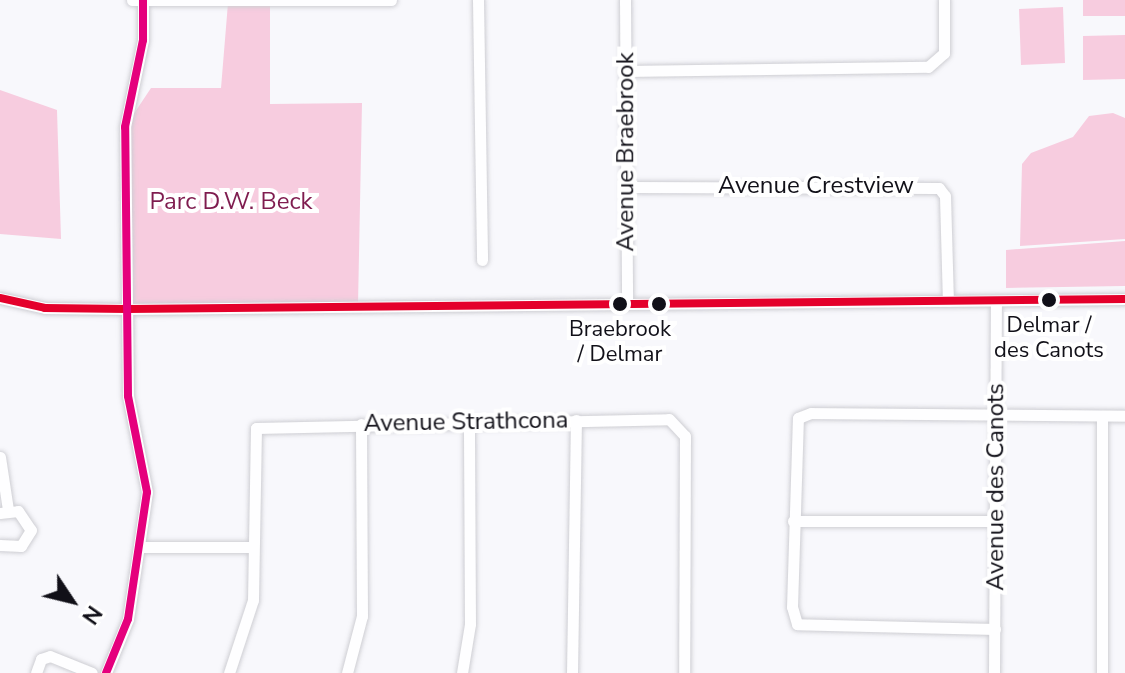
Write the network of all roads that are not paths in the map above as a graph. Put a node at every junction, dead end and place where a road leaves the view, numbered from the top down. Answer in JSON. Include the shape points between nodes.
{"nodes":[{"id":1,"x":391,"y":0,"type":"edge"},
{"id":2,"x":478,"y":0,"type":"edge"},
{"id":3,"x":625,"y":0,"type":"edge"},
{"id":4,"x":944,"y":0,"type":"edge"},
{"id":5,"x":140,"y":1,"type":"edge"},
{"id":6,"x":625,"y":71,"type":"junction"},
{"id":7,"x":626,"y":187,"type":"junction"},
{"id":8,"x":482,"y":260,"type":"dead end"},
{"id":9,"x":0,"y":298,"type":"edge"},
{"id":10,"x":1125,"y":299,"type":"edge"},
{"id":11,"x":948,"y":301,"type":"junction"},
{"id":12,"x":996,"y":301,"type":"junction"},
{"id":13,"x":627,"y":303,"type":"junction"},
{"id":14,"x":127,"y":309,"type":"junction"},
{"id":15,"x":997,"y":415,"type":"junction"},
{"id":16,"x":1102,"y":416,"type":"junction"},
{"id":17,"x":1125,"y":416,"type":"edge"},
{"id":18,"x":576,"y":420,"type":"junction"},
{"id":19,"x":469,"y":422,"type":"junction"},
{"id":20,"x":361,"y":424,"type":"junction"},
{"id":21,"x":0,"y":457,"type":"edge"},
{"id":22,"x":4,"y":512,"type":"edge"},
{"id":23,"x":793,"y":521,"type":"junction"},
{"id":24,"x":996,"y":521,"type":"junction"},
{"id":25,"x":0,"y":545,"type":"edge"},
{"id":26,"x":139,"y":547,"type":"junction"},
{"id":27,"x":252,"y":547,"type":"junction"},
{"id":28,"x":995,"y":629,"type":"junction"},
{"id":29,"x":36,"y":673,"type":"edge"},
{"id":30,"x":92,"y":673,"type":"edge"},
{"id":31,"x":106,"y":673,"type":"edge"},
{"id":32,"x":229,"y":673,"type":"edge"},
{"id":33,"x":347,"y":673,"type":"edge"},
{"id":34,"x":462,"y":673,"type":"edge"},
{"id":35,"x":572,"y":673,"type":"edge"},
{"id":36,"x":684,"y":673,"type":"edge"},
{"id":37,"x":994,"y":673,"type":"edge"},
{"id":38,"x":1102,"y":673,"type":"edge"}],
"edges":[{"from":1,"to":5,"type":"street"},
{"from":2,"to":8,"type":"street"},
{"from":3,"to":6,"type":"street","name":"Avenue Braebrook"},
{"from":4,"to":6,"type":"street","via":[[944,53],[928,67]]},
{"from":5,"to":14,"type":"street","via":[[143,40],[125,127]]},
{"from":6,"to":7,"type":"street","name":"Avenue Braebrook"},
{"from":7,"to":11,"type":"street","name":"Avenue Crestview","via":[[939,188],[945,196]]},
{"from":7,"to":13,"type":"street","name":"Avenue Braebrook"},
{"from":9,"to":14,"type":"street","via":[[45,308]]},
{"from":10,"to":12,"type":"street"},
{"from":11,"to":12,"type":"street"},
{"from":11,"to":13,"type":"street"},
{"from":12,"to":15,"type":"street","name":"Avenue des Canots"},
{"from":13,"to":14,"type":"street"},
{"from":14,"to":26,"type":"street","via":[[128,396],[147,492]]},
{"from":15,"to":16,"type":"street"},
{"from":15,"to":23,"type":"street","via":[[811,413],[798,418]]},
{"from":15,"to":24,"type":"street","name":"Avenue des Canots"},
{"from":16,"to":17,"type":"street"},
{"from":16,"to":38,"type":"street"},
{"from":18,"to":19,"type":"street","name":"Avenue Strathcona"},
{"from":18,"to":35,"type":"street"},
{"from":18,"to":36,"type":"street","name":"Avenue Strathcona","via":[[669,419],[685,436]]},
{"from":19,"to":20,"type":"street","name":"Avenue Strathcona"},
{"from":19,"to":34,"type":"street","via":[[470,624]]},
{"from":20,"to":27,"type":"street","name":"Avenue Strathcona","via":[[263,424],[255,435]]},
{"from":20,"to":33,"type":"street","via":[[362,616]]},
{"from":21,"to":22,"type":"street"},
{"from":22,"to":25,"type":"street","via":[[28,518],[30,536],[15,548]]},
{"from":23,"to":24,"type":"street"},
{"from":23,"to":28,"type":"street","via":[[792,607],[797,624]]},
{"from":24,"to":28,"type":"street","name":"Avenue des Canots"},
{"from":26,"to":27,"type":"street"},
{"from":26,"to":31,"type":"street","via":[[128,619]]},
{"from":27,"to":32,"type":"street","via":[[253,600]]},
{"from":28,"to":37,"type":"street","name":"Avenue des Canots"},
{"from":29,"to":30,"type":"street","via":[[41,659],[50,656]]}]}
